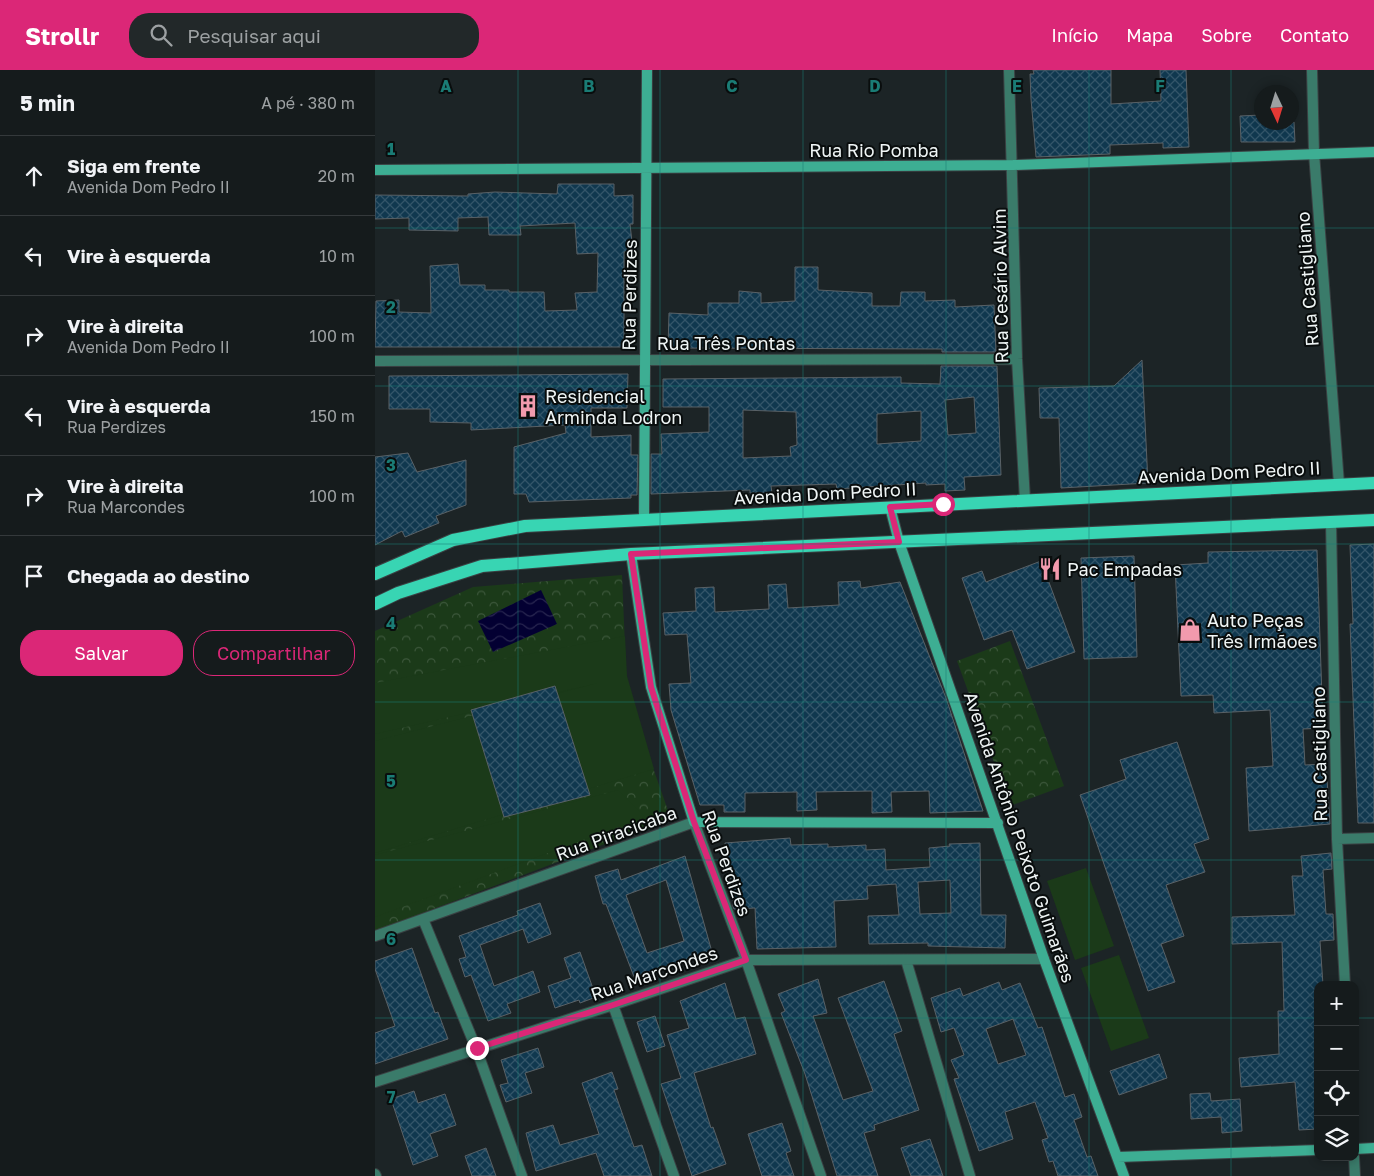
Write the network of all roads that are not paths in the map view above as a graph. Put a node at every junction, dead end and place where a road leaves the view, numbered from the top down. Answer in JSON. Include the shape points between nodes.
{"nodes":[{"id":1,"x":647,"y":70,"type":"edge"},
{"id":2,"x":1009,"y":70,"type":"edge"},
{"id":3,"x":1312,"y":70,"type":"edge"},
{"id":4,"x":1374,"y":152,"type":"edge"},
{"id":5,"x":1314,"y":153,"type":"junction"},
{"id":6,"x":1013,"y":165,"type":"junction"},
{"id":7,"x":646,"y":168,"type":"junction"},
{"id":8,"x":375,"y":170,"type":"edge"},
{"id":9,"x":644,"y":359,"type":"junction"},
{"id":10,"x":1017,"y":359,"type":"junction"},
{"id":11,"x":375,"y":361,"type":"edge"},
{"id":12,"x":1374,"y":483,"type":"edge"},
{"id":13,"x":1339,"y":484,"type":"junction"},
{"id":14,"x":1025,"y":500,"type":"junction"},
{"id":15,"x":890,"y":507,"type":"junction"},
{"id":16,"x":644,"y":520,"type":"junction"},
{"id":17,"x":1374,"y":520,"type":"edge"},
{"id":18,"x":1331,"y":522,"type":"junction"},
{"id":19,"x":899,"y":542,"type":"junction"},
{"id":20,"x":631,"y":554,"type":"junction"},
{"id":21,"x":375,"y":574,"type":"edge"},
{"id":22,"x":375,"y":604,"type":"edge"},
{"id":23,"x":694,"y":822,"type":"junction"},
{"id":24,"x":998,"y":823,"type":"junction"},
{"id":25,"x":1374,"y":838,"type":"edge"},
{"id":26,"x":1337,"y":839,"type":"junction"},
{"id":27,"x":423,"y":919,"type":"junction"},
{"id":28,"x":375,"y":936,"type":"edge"},
{"id":29,"x":1045,"y":959,"type":"junction"},
{"id":30,"x":746,"y":960,"type":"junction"},
{"id":31,"x":906,"y":960,"type":"junction"},
{"id":32,"x":1345,"y":981,"type":"edge"},
{"id":33,"x":613,"y":1005,"type":"junction"},
{"id":34,"x":477,"y":1048,"type":"junction"},
{"id":35,"x":375,"y":1082,"type":"edge"},
{"id":36,"x":1374,"y":1148,"type":"edge"},
{"id":37,"x":1359,"y":1149,"type":"edge"},
{"id":38,"x":1314,"y":1150,"type":"edge"},
{"id":39,"x":1117,"y":1157,"type":"junction"},
{"id":40,"x":1354,"y":1161,"type":"edge"},
{"id":41,"x":522,"y":1176,"type":"edge"},
{"id":42,"x":674,"y":1176,"type":"edge"},
{"id":43,"x":821,"y":1176,"type":"edge"},
{"id":44,"x":970,"y":1176,"type":"edge"},
{"id":45,"x":1124,"y":1176,"type":"edge"},
{"id":46,"x":1355,"y":1176,"type":"edge"}],
"edges":[{"from":1,"to":7,"type":"street","name":"Rua Perdizes"},
{"from":2,"to":6,"type":"street","name":"Rua Cesário Alvim"},
{"from":3,"to":5,"type":"street","name":"Rua Castigliano"},
{"from":4,"to":5,"type":"street","name":"Rua Rio Pomba"},
{"from":5,"to":6,"type":"street","name":"Rua Rio Pomba"},
{"from":5,"to":13,"type":"street","name":"Rua Castigliano"},
{"from":6,"to":7,"type":"street","name":"Rua Rio Pomba"},
{"from":6,"to":10,"type":"street","name":"Rua Cesário Alvim"},
{"from":7,"to":8,"type":"street","name":"Rua Rio Pomba"},
{"from":7,"to":9,"type":"street","name":"Rua Perdizes"},
{"from":9,"to":10,"type":"street","name":"Rua Três Pontas"},
{"from":9,"to":11,"type":"street","name":"Rua Três Pontas"},
{"from":9,"to":16,"type":"street","name":"Rua Perdizes"},
{"from":10,"to":14,"type":"street","name":"Rua Cesário Alvim"},
{"from":12,"to":13,"type":"main road","name":"Avenida Dom Pedro II"},
{"from":13,"to":14,"type":"main road","name":"Avenida Dom Pedro II"},
{"from":14,"to":15,"type":"main road","name":"Avenida Dom Pedro II"},
{"from":15,"to":16,"type":"main road","name":"Avenida Dom Pedro II"},
{"from":15,"to":19,"type":"street","name":"Avenida Antônio Peixoto Guimarães"},
{"from":16,"to":21,"type":"main road","name":"Avenida Dom Pedro II","via":[[525,526],[453,540]]},
{"from":17,"to":18,"type":"main road"},
{"from":18,"to":19,"type":"main road"},
{"from":18,"to":26,"type":"street","name":"Rua Castigliano"},
{"from":19,"to":20,"type":"main road"},
{"from":19,"to":24,"type":"street","name":"Avenida Antônio Peixoto Guimarães"},
{"from":20,"to":22,"type":"main road","via":[[482,566],[398,593]]},
{"from":20,"to":23,"type":"street","name":"Rua Perdizes","via":[[651,687]]},
{"from":23,"to":24,"type":"street","name":"Rua Piracicaba"},
{"from":23,"to":27,"type":"street","name":"Rua Piracicaba"},
{"from":23,"to":30,"type":"street","name":"Rua Perdizes"},
{"from":24,"to":29,"type":"street","name":"Avenida Antônio Peixoto Guimarães"},
{"from":25,"to":26,"type":"street"},
{"from":26,"to":32,"type":"street","name":"Rua Castigliano"},
{"from":27,"to":28,"type":"street","name":"Rua Piracicaba"},
{"from":27,"to":34,"type":"street"},
{"from":29,"to":31,"type":"street","name":"Rua Marcondes"},
{"from":29,"to":39,"type":"street","name":"Avenida Antônio Peixoto Guimarães"},
{"from":30,"to":31,"type":"street","name":"Rua Marcondes"},
{"from":30,"to":33,"type":"street","name":"Rua Marcondes"},
{"from":30,"to":43,"type":"street","name":"Rua Perdizes"},
{"from":31,"to":44,"type":"street"},
{"from":33,"to":34,"type":"street","name":"Rua Marcondes"},
{"from":33,"to":42,"type":"street"},
{"from":34,"to":35,"type":"street","name":"Rua Marcondes"},
{"from":34,"to":41,"type":"street"},
{"from":36,"to":37,"type":"street"},
{"from":38,"to":39,"type":"street"},
{"from":39,"to":45,"type":"street","name":"Avenida Antônio Peixoto Guimarães"},
{"from":40,"to":46,"type":"street"}]}
